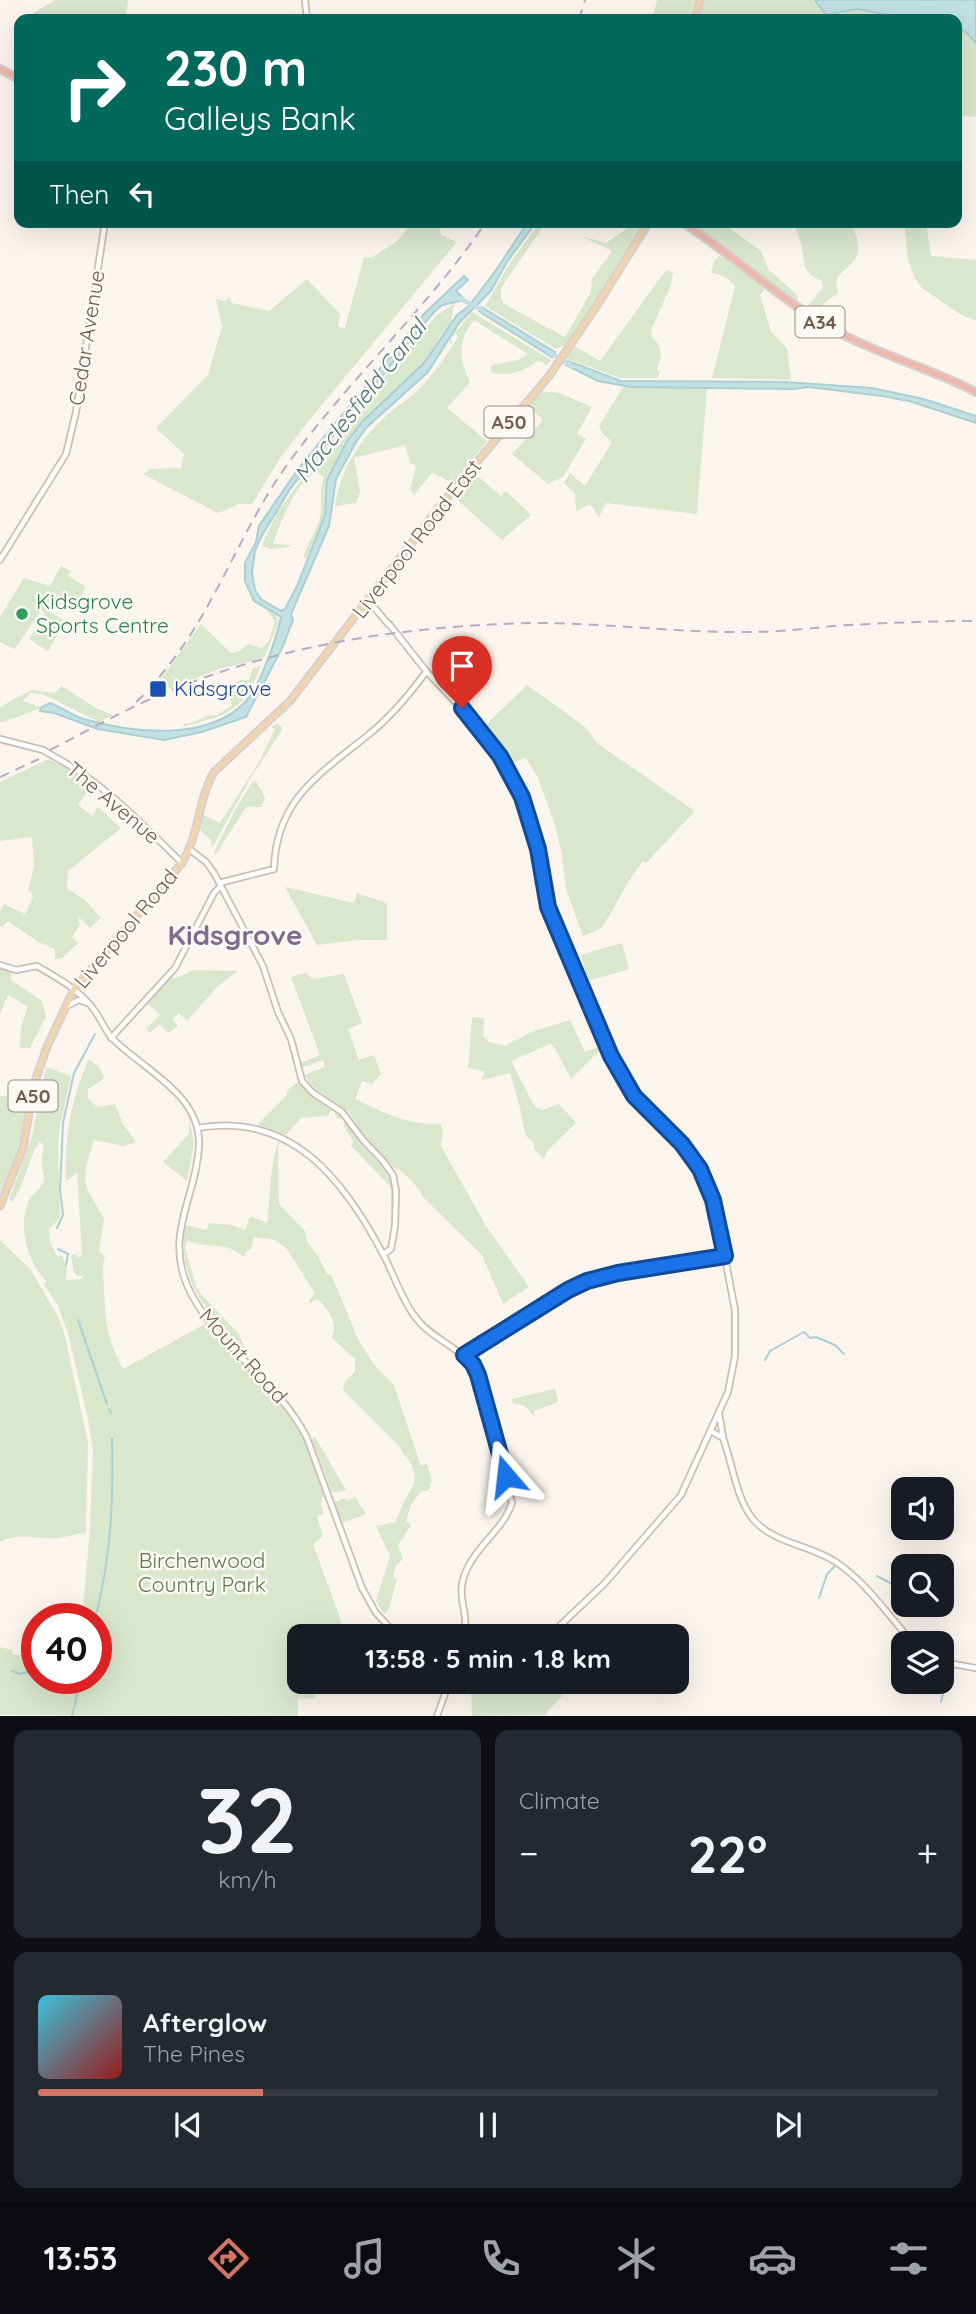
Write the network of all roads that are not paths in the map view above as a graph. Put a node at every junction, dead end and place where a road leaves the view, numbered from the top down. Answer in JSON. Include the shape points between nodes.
{"nodes":[{"id":1,"x":104,"y":228,"type":"edge"},
{"id":2,"x":645,"y":228,"type":"edge"},
{"id":3,"x":690,"y":228,"type":"edge"},
{"id":4,"x":976,"y":391,"type":"edge"},
{"id":5,"x":0,"y":560,"type":"edge"},
{"id":6,"x":369,"y":601,"type":"junction"},
{"id":7,"x":427,"y":672,"type":"junction"},
{"id":8,"x":277,"y":715,"type":"joint"},
{"id":9,"x":0,"y":739,"type":"edge"},
{"id":10,"x":189,"y":849,"type":"junction"},
{"id":11,"x":182,"y":863,"type":"junction"},
{"id":12,"x":220,"y":885,"type":"junction"},
{"id":13,"x":0,"y":965,"type":"edge"},
{"id":14,"x":74,"y":989,"type":"junction"},
{"id":15,"x":66,"y":1006,"type":"junction"},
{"id":16,"x":91,"y":1006,"type":"junction"},
{"id":17,"x":111,"y":1038,"type":"junction"},
{"id":18,"x":197,"y":1128,"type":"junction"},
{"id":19,"x":0,"y":1206,"type":"edge"},
{"id":20,"x":383,"y":1254,"type":"junction"},
{"id":21,"x":725,"y":1256,"type":"junction"},
{"id":22,"x":464,"y":1355,"type":"junction"},
{"id":23,"x":719,"y":1413,"type":"junction"},
{"id":24,"x":711,"y":1431,"type":"junction"},
{"id":25,"x":723,"y":1438,"type":"junction"},
{"id":26,"x":387,"y":1624,"type":"edge"},
{"id":27,"x":465,"y":1624,"type":"edge"},
{"id":28,"x":562,"y":1624,"type":"edge"},
{"id":29,"x":903,"y":1631,"type":"edge"},
{"id":30,"x":954,"y":1664,"type":"edge"},
{"id":31,"x":976,"y":1668,"type":"edge"},
{"id":32,"x":445,"y":1694,"type":"edge"},
{"id":33,"x":437,"y":1716,"type":"edge"}],
"edges":[{"from":1,"to":5,"type":"street","name":"Cedar Avenue","via":[[66,454]]},
{"from":2,"to":6,"type":"main road","name":"Liverpool Road East","number":"A50","via":[[549,376],[436,511]]},
{"from":3,"to":4,"type":"highway","number":"A34","via":[[835,331]]},
{"from":6,"to":7,"type":"street"},
{"from":6,"to":8,"type":"main road","name":"Liverpool Road East","number":"A50"},
{"from":7,"to":12,"type":"street","via":[[386,720],[301,790],[283,822],[274,869]]},
{"from":7,"to":21,"type":"street","via":[[477,725],[507,767],[533,830],[548,907],[611,1056],[634,1096],[682,1144],[705,1178]]},
{"from":8,"to":10,"type":"main road","name":"Liverpool Road","number":"A50","via":[[214,772]]},
{"from":9,"to":11,"type":"street","name":"The Avenue","bridge":true,"via":[[43,750],[79,770]]},
{"from":10,"to":11,"type":"main road","name":"Liverpool Road","number":"A50"},
{"from":10,"to":12,"type":"street","via":[[209,865]]},
{"from":11,"to":14,"type":"main road","name":"Liverpool Road","number":"A50"},
{"from":12,"to":17,"type":"street","via":[[174,968]]},
{"from":12,"to":20,"type":"street","via":[[260,962],[291,1039],[302,1081],[342,1112],[393,1175],[394,1241]]},
{"from":13,"to":14,"type":"street","name":"Mount Road","via":[[16,970],[37,966]]},
{"from":14,"to":15,"type":"main road","name":"Liverpool Road","number":"A50"},
{"from":14,"to":16,"type":"street","name":"Mount Road"},
{"from":15,"to":16,"type":"street","via":[[79,1000]]},
{"from":15,"to":19,"type":"main road","name":"Liverpool Road","number":"A50","via":[[34,1084],[23,1148]]},
{"from":16,"to":17,"type":"street","name":"Mount Road"},
{"from":17,"to":18,"type":"street","name":"Mount Road","via":[[183,1099]]},
{"from":18,"to":20,"type":"street","via":[[251,1127],[296,1145],[347,1195]]},
{"from":18,"to":26,"type":"street","name":"Mount Road","via":[[197,1158],[179,1240],[187,1286],[202,1313],[299,1422],[362,1588]]},
{"from":20,"to":22,"type":"street","via":[[417,1320]]},
{"from":21,"to":22,"type":"street","via":[[587,1281]]},
{"from":21,"to":23,"type":"street","via":[[737,1331],[730,1384]]},
{"from":22,"to":27,"type":"street","via":[[478,1375],[512,1503],[462,1580]]},
{"from":23,"to":24,"type":"street"},
{"from":23,"to":25,"type":"street"},
{"from":24,"to":25,"type":"street"},
{"from":24,"to":28,"type":"street","via":[[681,1495],[662,1520]]},
{"from":25,"to":29,"type":"street","via":[[743,1503],[754,1520],[773,1536],[827,1557],[862,1582]]},
{"from":30,"to":31,"type":"street"},
{"from":32,"to":33,"type":"street"}]}
